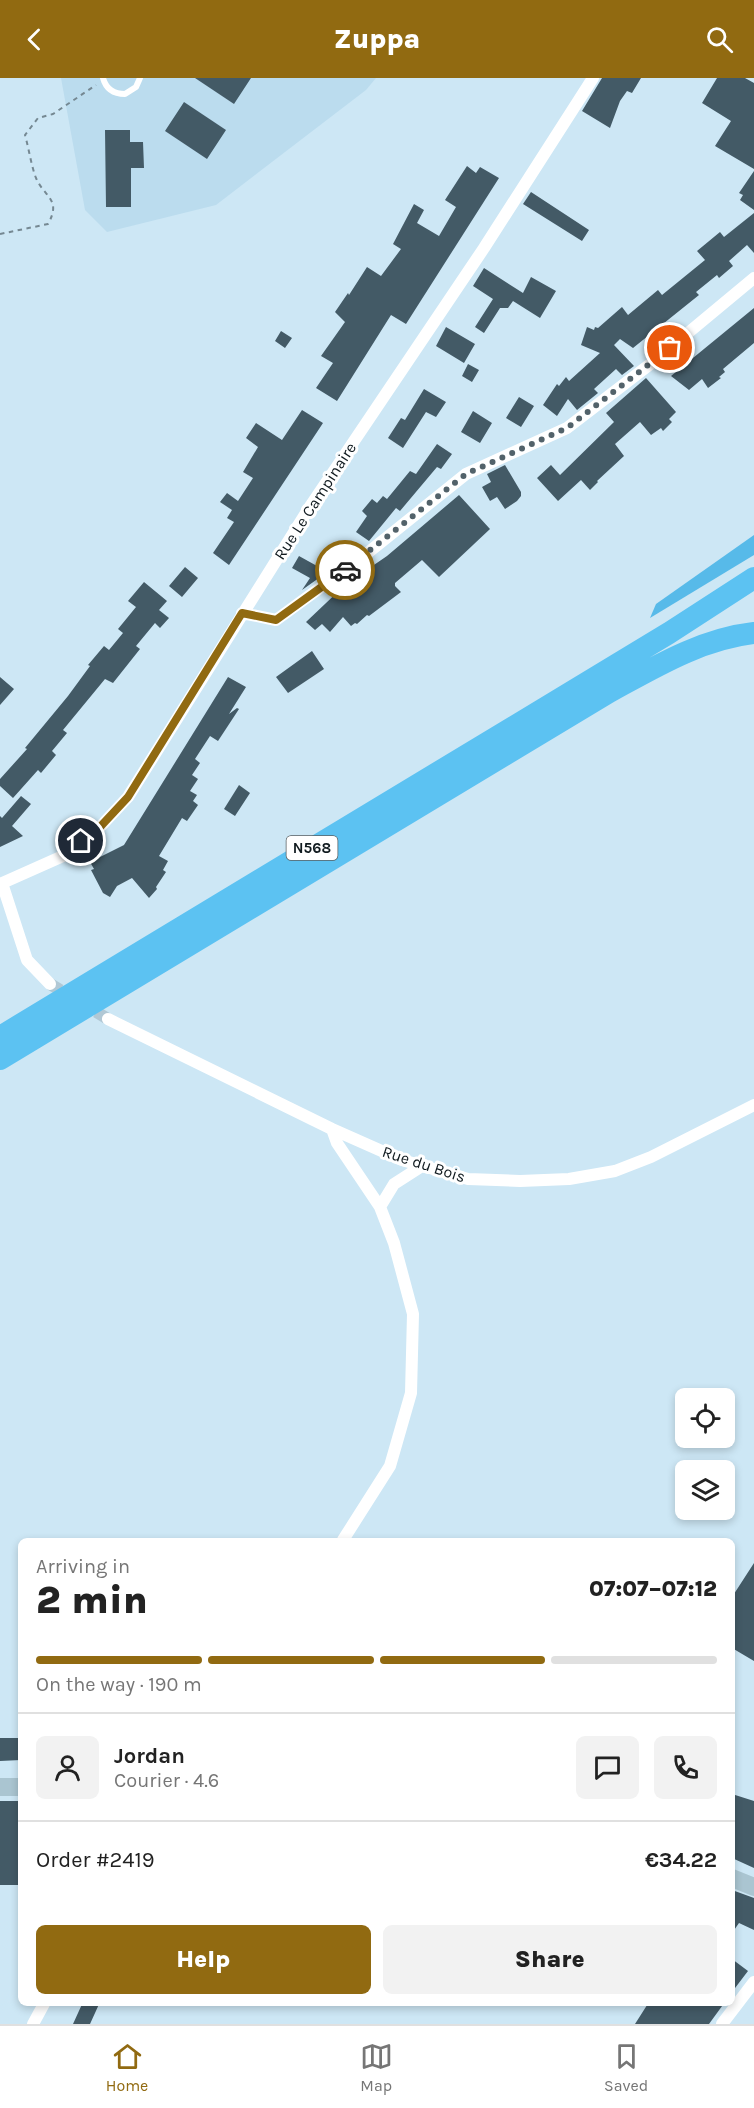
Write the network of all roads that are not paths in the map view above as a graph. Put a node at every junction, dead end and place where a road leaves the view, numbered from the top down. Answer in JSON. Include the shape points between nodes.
{"nodes":[{"id":1,"x":140,"y":78,"type":"edge"},
{"id":2,"x":593,"y":78,"type":"edge"},
{"id":3,"x":103,"y":79,"type":"edge"},
{"id":4,"x":754,"y":278,"type":"edge"},
{"id":5,"x":754,"y":578,"type":"edge"},
{"id":6,"x":754,"y":591,"type":"edge"},
{"id":7,"x":242,"y":613,"type":"junction"},
{"id":8,"x":669,"y":633,"type":"junction"},
{"id":9,"x":754,"y":633,"type":"edge"},
{"id":10,"x":1,"y":884,"type":"edge"},
{"id":11,"x":50,"y":984,"type":"tunnel mouth"},
{"id":12,"x":108,"y":1019,"type":"tunnel mouth"},
{"id":13,"x":0,"y":1037,"type":"edge"},
{"id":14,"x":0,"y":1059,"type":"edge"},
{"id":15,"x":754,"y":1105,"type":"edge"},
{"id":16,"x":332,"y":1129,"type":"junction"},
{"id":17,"x":422,"y":1166,"type":"junction"},
{"id":18,"x":380,"y":1207,"type":"junction"},
{"id":19,"x":344,"y":1538,"type":"edge"},
{"id":20,"x":0,"y":1787,"type":"edge"},
{"id":21,"x":18,"y":1787,"type":"edge"},
{"id":22,"x":735,"y":1879,"type":"edge"},
{"id":23,"x":754,"y":1887,"type":"edge"},
{"id":24,"x":754,"y":1982,"type":"edge"},
{"id":25,"x":43,"y":2006,"type":"edge"},
{"id":26,"x":33,"y":2024,"type":"edge"},
{"id":27,"x":722,"y":2024,"type":"edge"}],
"edges":[{"from":1,"to":3,"type":"lane","via":[[136,87],[125,94],[112,92]]},
{"from":2,"to":7,"type":"street","name":"Rue Le Campinaire"},
{"from":4,"to":7,"type":"street","via":[[567,428],[466,474],[276,620]]},
{"from":5,"to":8,"type":"highway"},
{"from":6,"to":8,"type":"highway"},
{"from":7,"to":10,"type":"street","name":"Rue Le Campinaire","via":[[128,797],[100,827],[63,856]]},
{"from":8,"to":13,"type":"highway","number":"N568"},
{"from":9,"to":14,"type":"highway","number":"N568","via":[[706,644],[609,692]]},
{"from":10,"to":11,"type":"street","via":[[27,960]]},
{"from":12,"to":16,"type":"street","name":"Rue du Bois"},
{"from":15,"to":17,"type":"street","name":"Rue du Bois","via":[[615,1171],[569,1179],[520,1181],[468,1179]]},
{"from":16,"to":17,"type":"street","name":"Rue du Bois"},
{"from":16,"to":18,"type":"street","via":[[337,1143]]},
{"from":17,"to":18,"type":"street","via":[[394,1184]]},
{"from":18,"to":19,"type":"street","via":[[413,1314],[411,1393],[390,1466]]},
{"from":20,"to":21,"type":"street"},
{"from":22,"to":23,"type":"street"},
{"from":24,"to":27,"type":"street"},
{"from":25,"to":26,"type":"street"}]}
